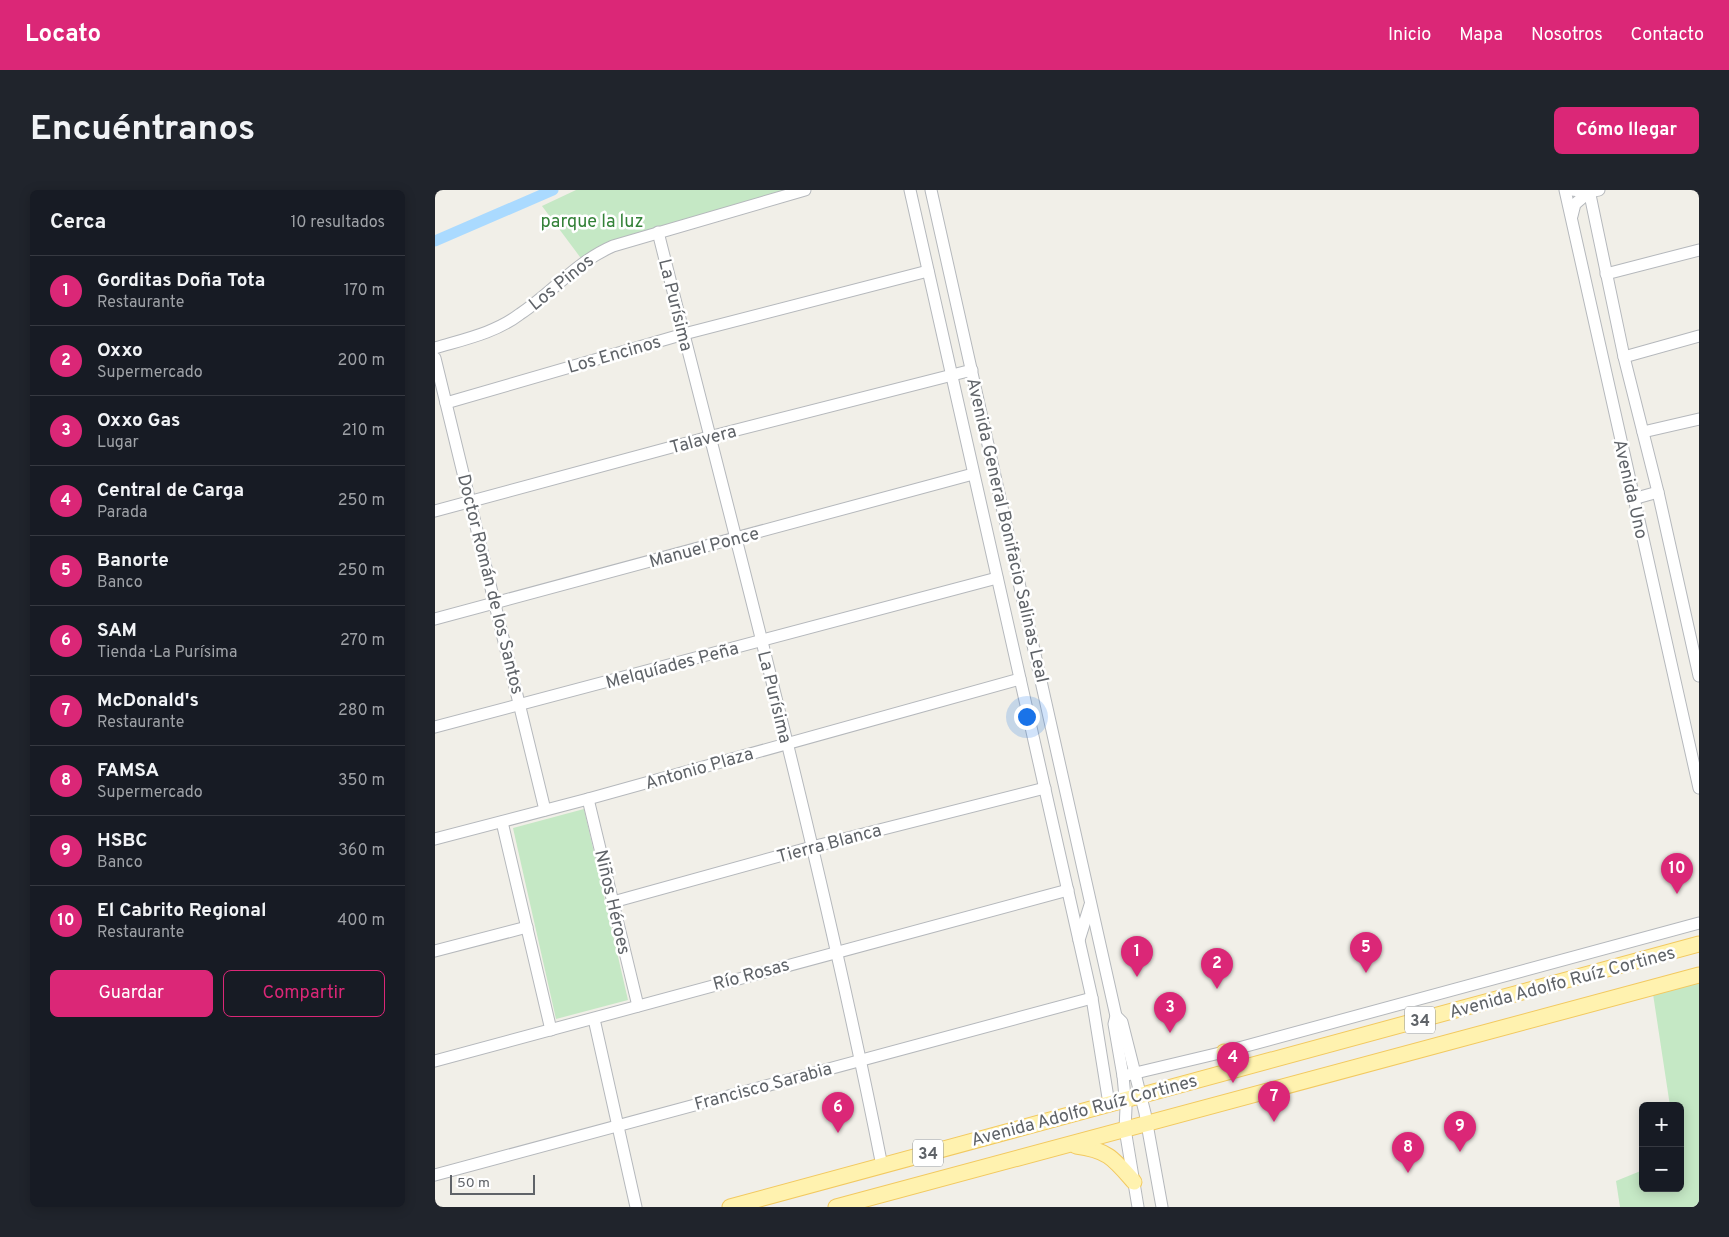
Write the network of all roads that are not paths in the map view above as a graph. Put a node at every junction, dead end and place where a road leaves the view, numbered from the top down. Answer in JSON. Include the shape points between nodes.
{"nodes":[{"id":1,"x":805,"y":190,"type":"edge"},
{"id":2,"x":910,"y":190,"type":"edge"},
{"id":3,"x":931,"y":190,"type":"edge"},
{"id":4,"x":1565,"y":190,"type":"edge"},
{"id":5,"x":1572,"y":190,"type":"edge"},
{"id":6,"x":1592,"y":191,"type":"edge"},
{"id":7,"x":1572,"y":217,"type":"junction"},
{"id":8,"x":658,"y":232,"type":"junction"},
{"id":9,"x":1699,"y":250,"type":"edge"},
{"id":10,"x":928,"y":270,"type":"junction"},
{"id":11,"x":1606,"y":274,"type":"junction"},
{"id":12,"x":683,"y":334,"type":"junction"},
{"id":13,"x":1699,"y":336,"type":"edge"},
{"id":14,"x":435,"y":348,"type":"edge"},
{"id":15,"x":1624,"y":357,"type":"junction"},
{"id":16,"x":435,"y":358,"type":"edge"},
{"id":17,"x":972,"y":370,"type":"junction"},
{"id":18,"x":951,"y":375,"type":"junction"},
{"id":19,"x":446,"y":403,"type":"junction"},
{"id":20,"x":1699,"y":419,"type":"edge"},
{"id":21,"x":1643,"y":432,"type":"junction"},
{"id":22,"x":709,"y":437,"type":"junction"},
{"id":23,"x":973,"y":474,"type":"junction"},
{"id":24,"x":1658,"y":492,"type":"junction"},
{"id":25,"x":1633,"y":499,"type":"junction"},
{"id":26,"x":470,"y":502,"type":"junction"},
{"id":27,"x":435,"y":511,"type":"edge"},
{"id":28,"x":735,"y":539,"type":"junction"},
{"id":29,"x":997,"y":578,"type":"junction"},
{"id":30,"x":495,"y":604,"type":"junction"},
{"id":31,"x":435,"y":619,"type":"edge"},
{"id":32,"x":761,"y":641,"type":"junction"},
{"id":33,"x":1699,"y":676,"type":"edge"},
{"id":34,"x":1020,"y":679,"type":"junction"},
{"id":35,"x":1046,"y":698,"type":"junction"},
{"id":36,"x":1026,"y":704,"type":"junction"},
{"id":37,"x":521,"y":705,"type":"junction"},
{"id":38,"x":435,"y":727,"type":"edge"},
{"id":39,"x":787,"y":744,"type":"junction"},
{"id":40,"x":1699,"y":787,"type":"edge"},
{"id":41,"x":1045,"y":788,"type":"junction"},
{"id":42,"x":588,"y":800,"type":"junction"},
{"id":43,"x":545,"y":810,"type":"junction"},
{"id":44,"x":502,"y":822,"type":"junction"},
{"id":45,"x":435,"y":839,"type":"edge"},
{"id":46,"x":812,"y":847,"type":"junction"},
{"id":47,"x":1068,"y":890,"type":"junction"},
{"id":48,"x":613,"y":902,"type":"junction"},
{"id":49,"x":1090,"y":903,"type":"junction"},
{"id":50,"x":1699,"y":923,"type":"edge"},
{"id":51,"x":527,"y":927,"type":"junction"},
{"id":52,"x":1078,"y":940,"type":"junction"},
{"id":53,"x":1699,"y":944,"type":"edge"},
{"id":54,"x":435,"y":951,"type":"edge"},
{"id":55,"x":836,"y":951,"type":"junction"},
{"id":56,"x":1699,"y":975,"type":"edge"},
{"id":57,"x":1091,"y":998,"type":"junction"},
{"id":58,"x":638,"y":1006,"type":"junction"},
{"id":59,"x":1116,"y":1016,"type":"junction"},
{"id":60,"x":593,"y":1019,"type":"junction"},
{"id":61,"x":551,"y":1030,"type":"junction"},
{"id":62,"x":1224,"y":1052,"type":"junction"},
{"id":63,"x":861,"y":1060,"type":"junction"},
{"id":64,"x":435,"y":1061,"type":"edge"},
{"id":65,"x":1229,"y":1070,"type":"junction"},
{"id":66,"x":1135,"y":1073,"type":"junction"},
{"id":67,"x":1123,"y":1076,"type":"junction"},
{"id":68,"x":1141,"y":1096,"type":"junction"},
{"id":69,"x":1125,"y":1100,"type":"junction"},
{"id":70,"x":1109,"y":1104,"type":"junction"},
{"id":71,"x":1147,"y":1123,"type":"junction"},
{"id":72,"x":617,"y":1126,"type":"junction"},
{"id":73,"x":1125,"y":1129,"type":"junction"},
{"id":74,"x":1070,"y":1145,"type":"junction"},
{"id":75,"x":882,"y":1166,"type":"junction"},
{"id":76,"x":435,"y":1175,"type":"edge"},
{"id":77,"x":1134,"y":1182,"type":"junction"},
{"id":78,"x":636,"y":1207,"type":"edge"},
{"id":79,"x":730,"y":1207,"type":"edge"},
{"id":80,"x":836,"y":1207,"type":"edge"},
{"id":81,"x":1138,"y":1207,"type":"edge"},
{"id":82,"x":1162,"y":1207,"type":"edge"}],
"edges":[{"from":1,"to":8,"type":"street","name":"Los Pinos"},
{"from":2,"to":10,"type":"street"},
{"from":3,"to":17,"type":"street","name":"Avenida General Bonifacio Salinas Leal"},
{"from":4,"to":7,"type":"street","name":"Avenida Uno"},
{"from":5,"to":6,"type":"street"},
{"from":6,"to":7,"type":"street","via":[[1575,204]]},
{"from":6,"to":11,"type":"street","name":"Avenida Uno"},
{"from":7,"to":25,"type":"street","name":"Avenida Uno"},
{"from":8,"to":12,"type":"street","name":"La Purísima"},
{"from":8,"to":14,"type":"street","name":"Los Pinos","via":[[597,252],[506,324]]},
{"from":9,"to":11,"type":"street"},
{"from":10,"to":12,"type":"street","name":"Los Encinos"},
{"from":10,"to":18,"type":"street"},
{"from":11,"to":15,"type":"street","name":"Avenida Uno"},
{"from":12,"to":19,"type":"street","name":"Los Encinos"},
{"from":12,"to":22,"type":"street","name":"La Purísima"},
{"from":13,"to":15,"type":"street"},
{"from":15,"to":21,"type":"street","name":"Avenida Uno"},
{"from":16,"to":19,"type":"street","name":"Doctor Román de los Santos"},
{"from":17,"to":18,"type":"street","name":"Talavera"},
{"from":17,"to":35,"type":"street","name":"Avenida General Bonifacio Salinas Leal"},
{"from":18,"to":22,"type":"street","name":"Talavera"},
{"from":18,"to":23,"type":"street"},
{"from":19,"to":26,"type":"street","name":"Doctor Román de los Santos"},
{"from":20,"to":21,"type":"street"},
{"from":21,"to":24,"type":"street","name":"Avenida Uno"},
{"from":22,"to":26,"type":"street","name":"Talavera"},
{"from":22,"to":28,"type":"street","name":"La Purísima"},
{"from":23,"to":28,"type":"street","name":"Manuel Ponce"},
{"from":23,"to":29,"type":"street"},
{"from":24,"to":25,"type":"street"},
{"from":24,"to":33,"type":"street","name":"Avenida Uno"},
{"from":25,"to":40,"type":"street","name":"Avenida Uno"},
{"from":26,"to":27,"type":"street","name":"Talavera"},
{"from":26,"to":30,"type":"street","name":"Doctor Román de los Santos"},
{"from":28,"to":30,"type":"street","name":"Manuel Ponce"},
{"from":28,"to":32,"type":"street","name":"La Purísima"},
{"from":29,"to":32,"type":"street","name":"Melquíades Peña"},
{"from":29,"to":34,"type":"street"},
{"from":30,"to":31,"type":"street","name":"Manuel Ponce"},
{"from":30,"to":37,"type":"street","name":"Doctor Román de los Santos"},
{"from":32,"to":37,"type":"street","name":"Melquíades Peña"},
{"from":32,"to":39,"type":"street","name":"La Purísima"},
{"from":34,"to":36,"type":"street"},
{"from":34,"to":39,"type":"street","name":"Antonio Plaza"},
{"from":35,"to":36,"type":"street"},
{"from":35,"to":49,"type":"street","name":"Avenida General Bonifacio Salinas Leal"},
{"from":36,"to":41,"type":"street"},
{"from":37,"to":38,"type":"street","name":"Melquíades Peña"},
{"from":37,"to":43,"type":"street","name":"Doctor Román de los Santos"},
{"from":39,"to":42,"type":"street","name":"Antonio Plaza"},
{"from":39,"to":46,"type":"street","name":"La Purísima"},
{"from":41,"to":46,"type":"street","name":"Tierra Blanca"},
{"from":41,"to":47,"type":"street"},
{"from":42,"to":43,"type":"street","name":"Antonio Plaza"},
{"from":42,"to":48,"type":"street","name":"Niños Héroes"},
{"from":43,"to":44,"type":"street","name":"Antonio Plaza"},
{"from":44,"to":45,"type":"street","name":"Antonio Plaza"},
{"from":44,"to":51,"type":"street"},
{"from":46,"to":48,"type":"street","name":"Tierra Blanca"},
{"from":46,"to":55,"type":"street","name":"La Purísima"},
{"from":47,"to":52,"type":"street"},
{"from":47,"to":55,"type":"street","name":"Río Rosas"},
{"from":48,"to":58,"type":"street","name":"Niños Héroes"},
{"from":49,"to":52,"type":"street"},
{"from":49,"to":59,"type":"street","name":"Avenida General Bonifacio Salinas Leal"},
{"from":50,"to":62,"type":"street"},
{"from":51,"to":54,"type":"street"},
{"from":51,"to":61,"type":"street"},
{"from":52,"to":57,"type":"street"},
{"from":53,"to":65,"type":"main road","name":"Avenida Adolfo Ruíz Cortines","number":"34"},
{"from":55,"to":58,"type":"street","name":"Río Rosas"},
{"from":55,"to":63,"type":"street","name":"La Purísima"},
{"from":56,"to":71,"type":"main road","name":"Avenida Adolfo Ruíz Cortines","number":"34"},
{"from":57,"to":63,"type":"street","name":"Francisco Sarabia"},
{"from":57,"to":70,"type":"street"},
{"from":58,"to":60,"type":"street","name":"Río Rosas"},
{"from":59,"to":66,"type":"street","name":"Avenida General Bonifacio Salinas Leal","via":[[1122,1022]]},
{"from":59,"to":67,"type":"street","name":"Avenida General Bonifacio Salinas Leal","via":[[1114,1024]]},
{"from":60,"to":61,"type":"street","name":"Río Rosas"},
{"from":60,"to":72,"type":"street"},
{"from":61,"to":64,"type":"street","name":"Río Rosas"},
{"from":62,"to":65,"type":"main road"},
{"from":62,"to":66,"type":"street"},
{"from":63,"to":72,"type":"street","name":"Francisco Sarabia"},
{"from":63,"to":75,"type":"street","name":"La Purísima"},
{"from":65,"to":68,"type":"main road","name":"Avenida Adolfo Ruíz Cortines","number":"34"},
{"from":66,"to":67,"type":"street"},
{"from":66,"to":68,"type":"street","name":"Avenida General Bonifacio Salinas Leal"},
{"from":67,"to":69,"type":"street","name":"Avenida General Bonifacio Salinas Leal"},
{"from":68,"to":69,"type":"main road","name":"Avenida Adolfo Ruíz Cortines","number":"34"},
{"from":68,"to":71,"type":"street","name":"Avenida General Bonifacio Salinas Leal"},
{"from":69,"to":70,"type":"main road","name":"Avenida Adolfo Ruíz Cortines","number":"34"},
{"from":69,"to":73,"type":"street","name":"Avenida General Bonifacio Salinas Leal"},
{"from":70,"to":75,"type":"main road","name":"Avenida Adolfo Ruíz Cortines","number":"34"},
{"from":71,"to":73,"type":"main road","name":"Avenida Adolfo Ruíz Cortines","number":"34"},
{"from":71,"to":82,"type":"street","name":"Avenida General Bonifacio Salinas Leal"},
{"from":72,"to":76,"type":"street","name":"Francisco Sarabia"},
{"from":72,"to":78,"type":"street"},
{"from":73,"to":74,"type":"main road","name":"Avenida Adolfo Ruíz Cortines","number":"34"},
{"from":73,"to":77,"type":"street","name":"Avenida General Bonifacio Salinas Leal"},
{"from":74,"to":77,"type":"main road","via":[[1105,1152]]},
{"from":74,"to":80,"type":"main road","name":"Avenida Adolfo Ruíz Cortines","number":"34"},
{"from":75,"to":79,"type":"main road","name":"Avenida Adolfo Ruíz Cortines","number":"34"},
{"from":77,"to":81,"type":"street","name":"Avenida General Bonifacio Salinas Leal"}]}
